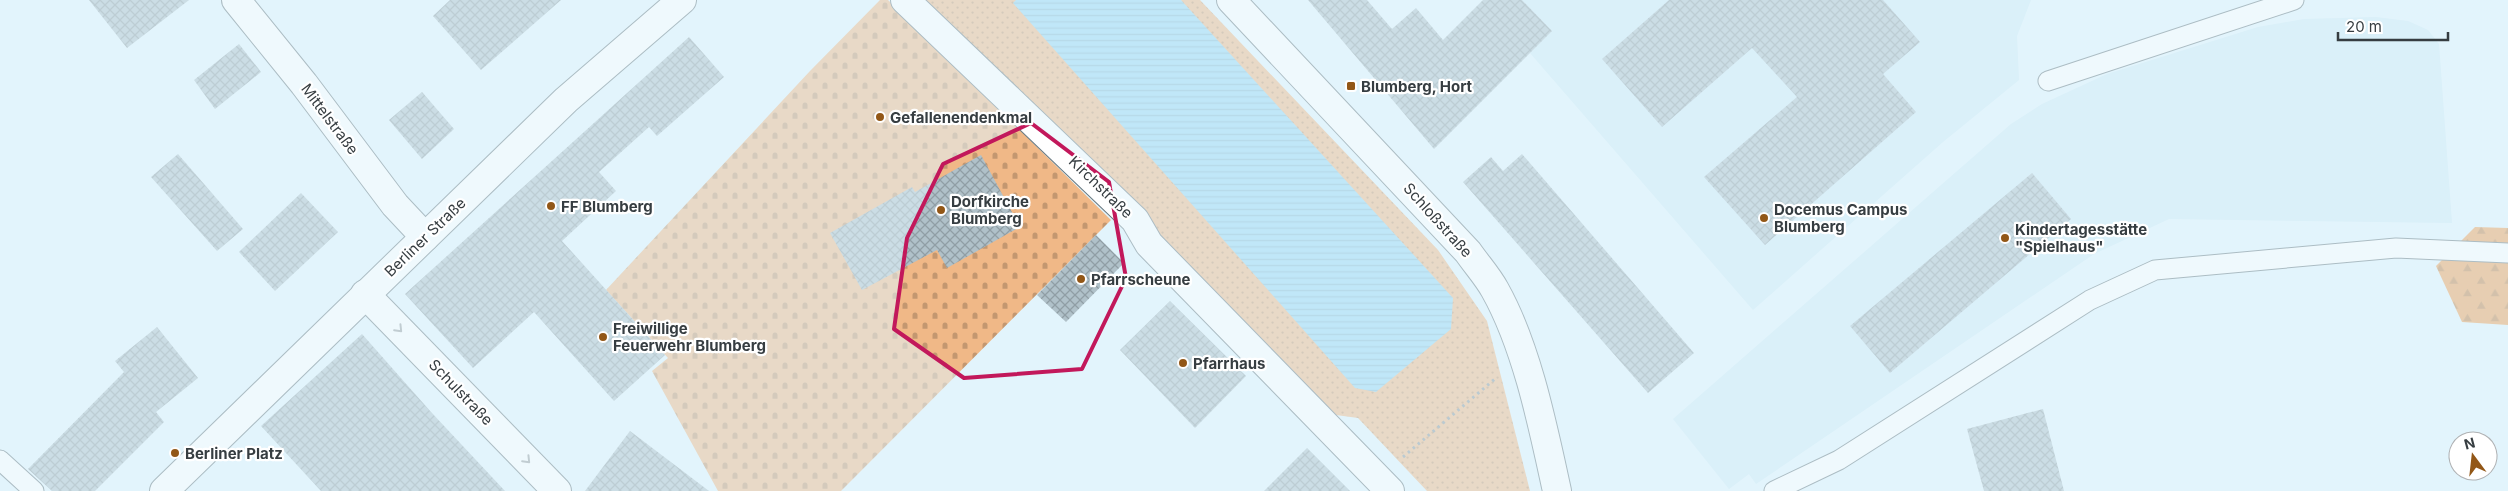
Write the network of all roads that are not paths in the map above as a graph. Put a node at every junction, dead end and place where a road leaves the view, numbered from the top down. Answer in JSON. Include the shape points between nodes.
{"nodes":[{"id":1,"x":236,"y":0,"type":"edge"},
{"id":2,"x":682,"y":0,"type":"edge"},
{"id":3,"x":905,"y":0,"type":"edge"},
{"id":4,"x":1231,"y":0,"type":"edge"},
{"id":5,"x":2294,"y":0,"type":"edge"},
{"id":6,"x":2048,"y":81,"type":"dead end"},
{"id":7,"x":425,"y":237,"type":"junction"},
{"id":8,"x":2508,"y":253,"type":"edge"},
{"id":9,"x":366,"y":294,"type":"junction"},
{"id":10,"x":0,"y":460,"type":"edge"},
{"id":11,"x":169,"y":486,"type":"edge"},
{"id":12,"x":1374,"y":486,"type":"edge"},
{"id":13,"x":34,"y":491,"type":"edge"},
{"id":14,"x":557,"y":491,"type":"edge"},
{"id":15,"x":1557,"y":491,"type":"edge"},
{"id":16,"x":1774,"y":491,"type":"edge"}],
"edges":[{"from":1,"to":7,"type":"street","name":"Mittelstraße","via":[[395,205]]},
{"from":2,"to":7,"type":"street","name":"Berliner Straße","via":[[566,100]]},
{"from":3,"to":12,"type":"street","name":"Kirchstraße","via":[[1135,220],[1149,244]]},
{"from":4,"to":15,"type":"street","name":"Schloßstraße","via":[[1468,252],[1494,288],[1510,320],[1525,364]]},
{"from":5,"to":6,"type":"lane"},
{"from":7,"to":9,"type":"street","name":"Berliner Straße"},
{"from":8,"to":16,"type":"lane","via":[[2396,248],[2155,270],[2090,300],[1839,460]]},
{"from":9,"to":11,"type":"street","name":"Berliner Straße"},
{"from":9,"to":14,"type":"street","name":"Schulstraße","one_way":true},
{"from":10,"to":13,"type":"lane"}]}
